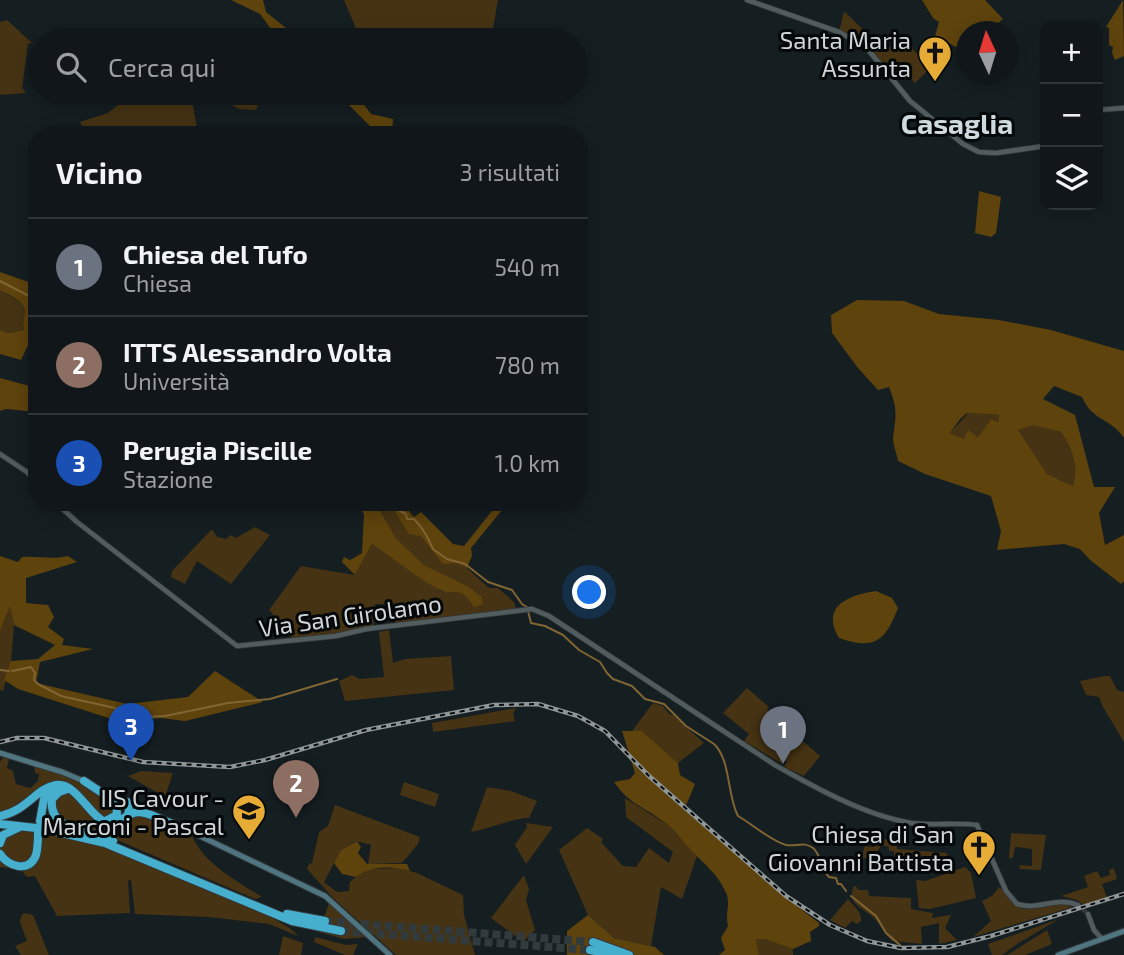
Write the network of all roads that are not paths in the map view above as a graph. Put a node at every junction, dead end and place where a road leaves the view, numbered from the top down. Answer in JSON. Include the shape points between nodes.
{"nodes":[{"id":1,"x":747,"y":0,"type":"edge"},
{"id":2,"x":1124,"y":108,"type":"edge"},
{"id":3,"x":1103,"y":110,"type":"edge"},
{"id":4,"x":1040,"y":147,"type":"edge"},
{"id":5,"x":0,"y":454,"type":"edge"},
{"id":6,"x":28,"y":473,"type":"edge"},
{"id":7,"x":65,"y":511,"type":"edge"},
{"id":8,"x":0,"y":753,"type":"edge"},
{"id":9,"x":84,"y":781,"type":"junction"},
{"id":10,"x":70,"y":790,"type":"junction"},
{"id":11,"x":127,"y":802,"type":"junction"},
{"id":12,"x":118,"y":811,"type":"junction"},
{"id":13,"x":127,"y":817,"type":"junction"},
{"id":14,"x":0,"y":820,"type":"edge"},
{"id":15,"x":40,"y":821,"type":"dead end"},
{"id":16,"x":103,"y":821,"type":"junction"},
{"id":17,"x":179,"y":826,"type":"junction"},
{"id":18,"x":38,"y":832,"type":"dead end"},
{"id":19,"x":66,"y":833,"type":"junction"},
{"id":20,"x":115,"y":842,"type":"junction"},
{"id":21,"x":0,"y":843,"type":"edge"},
{"id":22,"x":0,"y":854,"type":"edge"},
{"id":23,"x":188,"y":874,"type":"junction"},
{"id":24,"x":246,"y":899,"type":"junction"},
{"id":25,"x":1077,"y":905,"type":"tunnel mouth"},
{"id":26,"x":1087,"y":915,"type":"tunnel mouth"},
{"id":27,"x":325,"y":921,"type":"tunnel mouth"},
{"id":28,"x":1094,"y":930,"type":"junction"},
{"id":29,"x":341,"y":931,"type":"tunnel mouth"},
{"id":30,"x":1124,"y":933,"type":"edge"},
{"id":31,"x":1103,"y":939,"type":"junction"},
{"id":32,"x":1092,"y":943,"type":"junction"},
{"id":33,"x":390,"y":955,"type":"edge"},
{"id":34,"x":614,"y":955,"type":"edge"},
{"id":35,"x":629,"y":955,"type":"edge"},
{"id":36,"x":1060,"y":955,"type":"edge"},
{"id":37,"x":1071,"y":955,"type":"edge"}],
"edges":[{"from":1,"to":4,"type":"street","via":[[839,32],[866,47],[910,101],[967,146],[991,154]]},
{"from":2,"to":3,"type":"street"},
{"from":5,"to":6,"type":"street"},
{"from":7,"to":25,"type":"street","name":"Via San Girolamo","via":[[237,646],[521,610],[549,615],[801,779],[889,817],[913,823],[977,825],[1006,891],[1017,904],[1031,907],[1062,900]]},
{"from":8,"to":9,"type":"main road"},
{"from":9,"to":11,"type":"main road"},
{"from":9,"to":12,"type":"highway","via":[[113,799]]},
{"from":10,"to":14,"type":"highway","via":[[64,785],[52,786]]},
{"from":10,"to":15,"type":"highway","via":[[58,789],[47,796]]},
{"from":10,"to":16,"type":"highway"},
{"from":10,"to":20,"type":"highway","via":[[52,799],[56,819]]},
{"from":11,"to":12,"type":"highway"},
{"from":11,"to":13,"type":"highway"},
{"from":11,"to":17,"type":"main road"},
{"from":12,"to":16,"type":"highway","via":[[115,818]]},
{"from":13,"to":16,"type":"highway","via":[[113,823]]},
{"from":13,"to":17,"type":"highway","via":[[139,812]]},
{"from":14,"to":19,"type":"highway"},
{"from":14,"to":20,"type":"highway","via":[[66,829]]},
{"from":17,"to":33,"type":"main road","via":[[325,896]]},
{"from":18,"to":22,"type":"highway","via":[[37,852],[30,863],[12,865]]},
{"from":19,"to":21,"type":"highway","via":[[13,828]]},
{"from":19,"to":23,"type":"highway"},
{"from":20,"to":23,"type":"highway"},
{"from":23,"to":24,"type":"highway"},
{"from":24,"to":27,"type":"highway","via":[[283,913]]},
{"from":24,"to":29,"type":"highway","via":[[299,923]]},
{"from":26,"to":28,"type":"street"},
{"from":28,"to":31,"type":"street"},
{"from":28,"to":32,"type":"street"},
{"from":30,"to":31,"type":"main road"},
{"from":30,"to":37,"type":"main road"},
{"from":31,"to":32,"type":"main road"},
{"from":32,"to":36,"type":"main road"},
{"from":34,"to":35,"type":"highway","via":[[592,946]]}]}
